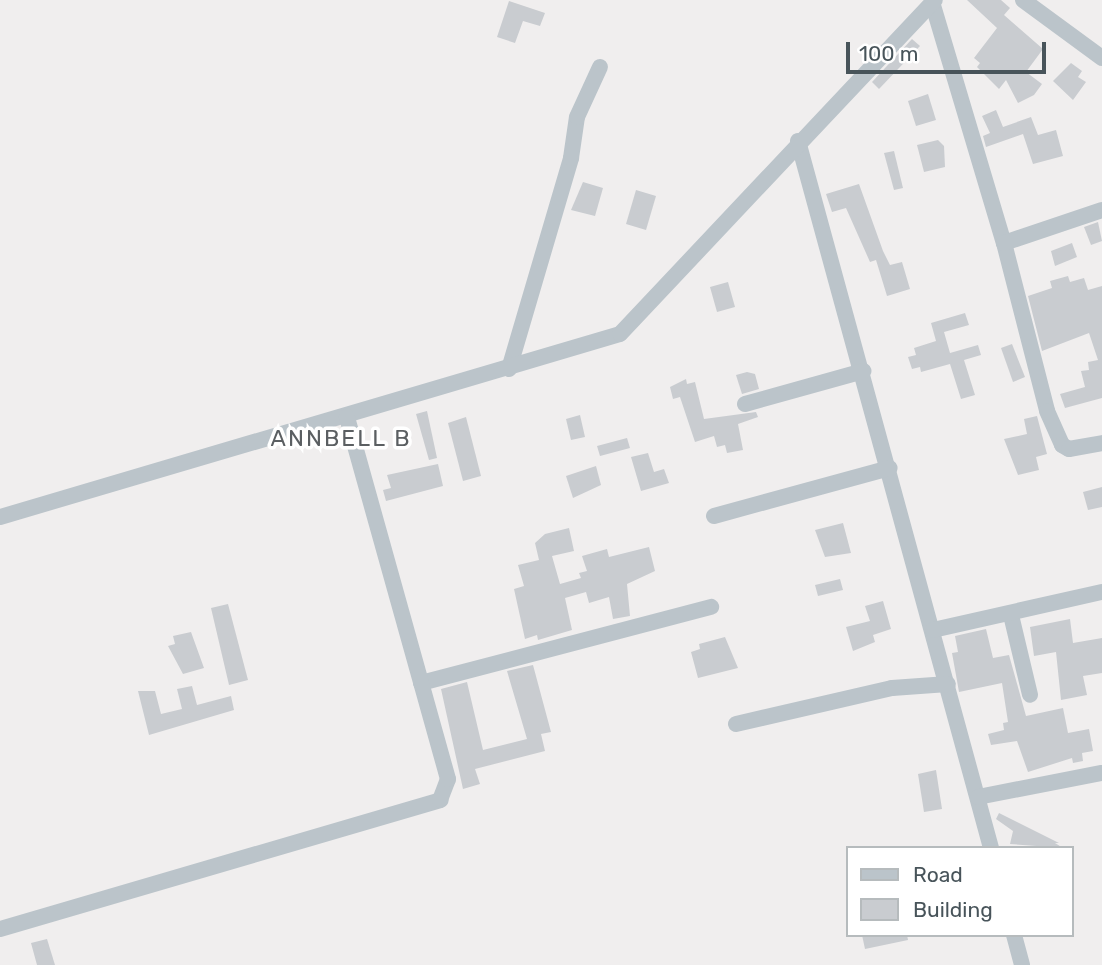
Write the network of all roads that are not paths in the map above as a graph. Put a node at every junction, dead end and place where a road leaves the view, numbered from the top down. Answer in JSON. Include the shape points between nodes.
{"nodes":[{"id":1,"x":1023,"y":0,"type":"edge"},
{"id":2,"x":933,"y":1,"type":"edge"},
{"id":3,"x":1102,"y":58,"type":"edge"},
{"id":4,"x":600,"y":67,"type":"dead end"},
{"id":5,"x":798,"y":141,"type":"junction"},
{"id":6,"x":1102,"y":210,"type":"edge"},
{"id":7,"x":1004,"y":243,"type":"junction"},
{"id":8,"x":509,"y":369,"type":"junction"},
{"id":9,"x":863,"y":371,"type":"junction"},
{"id":10,"x":745,"y":404,"type":"dead end"},
{"id":11,"x":347,"y":417,"type":"junction"},
{"id":12,"x":1102,"y":443,"type":"edge"},
{"id":13,"x":890,"y":468,"type":"junction"},
{"id":14,"x":714,"y":516,"type":"dead end"},
{"id":15,"x":0,"y":517,"type":"edge"},
{"id":16,"x":1102,"y":592,"type":"edge"},
{"id":17,"x":711,"y":607,"type":"dead end"},
{"id":18,"x":1011,"y":615,"type":"junction"},
{"id":19,"x":933,"y":630,"type":"junction"},
{"id":20,"x":421,"y":683,"type":"junction"},
{"id":21,"x":948,"y":684,"type":"junction"},
{"id":22,"x":1030,"y":695,"type":"dead end"},
{"id":23,"x":736,"y":724,"type":"dead end"},
{"id":24,"x":1102,"y":773,"type":"edge"},
{"id":25,"x":978,"y":797,"type":"junction"},
{"id":26,"x":990,"y":846,"type":"edge"},
{"id":27,"x":0,"y":929,"type":"edge"},
{"id":28,"x":1015,"y":937,"type":"edge"},
{"id":29,"x":1022,"y":965,"type":"edge"}],
"edges":[{"from":1,"to":3,"type":"street"},
{"from":2,"to":5,"type":"street"},
{"from":2,"to":7,"type":"street"},
{"from":4,"to":8,"type":"street","via":[[577,117],[571,158]]},
{"from":5,"to":8,"type":"street","via":[[620,334]]},
{"from":5,"to":9,"type":"street"},
{"from":6,"to":7,"type":"street"},
{"from":7,"to":12,"type":"street","via":[[1047,411],[1062,445],[1077,451]]},
{"from":8,"to":11,"type":"street"},
{"from":9,"to":10,"type":"street"},
{"from":9,"to":13,"type":"street"},
{"from":11,"to":15,"type":"street"},
{"from":11,"to":20,"type":"street"},
{"from":13,"to":14,"type":"street"},
{"from":13,"to":19,"type":"street"},
{"from":16,"to":18,"type":"street"},
{"from":17,"to":20,"type":"street"},
{"from":18,"to":19,"type":"street"},
{"from":18,"to":22,"type":"street"},
{"from":19,"to":21,"type":"street"},
{"from":20,"to":27,"type":"street","via":[[447,779],[440,800]]},
{"from":21,"to":23,"type":"street","via":[[892,688]]},
{"from":21,"to":25,"type":"street"},
{"from":24,"to":25,"type":"street"},
{"from":25,"to":26,"type":"street"},
{"from":28,"to":29,"type":"street"}]}
